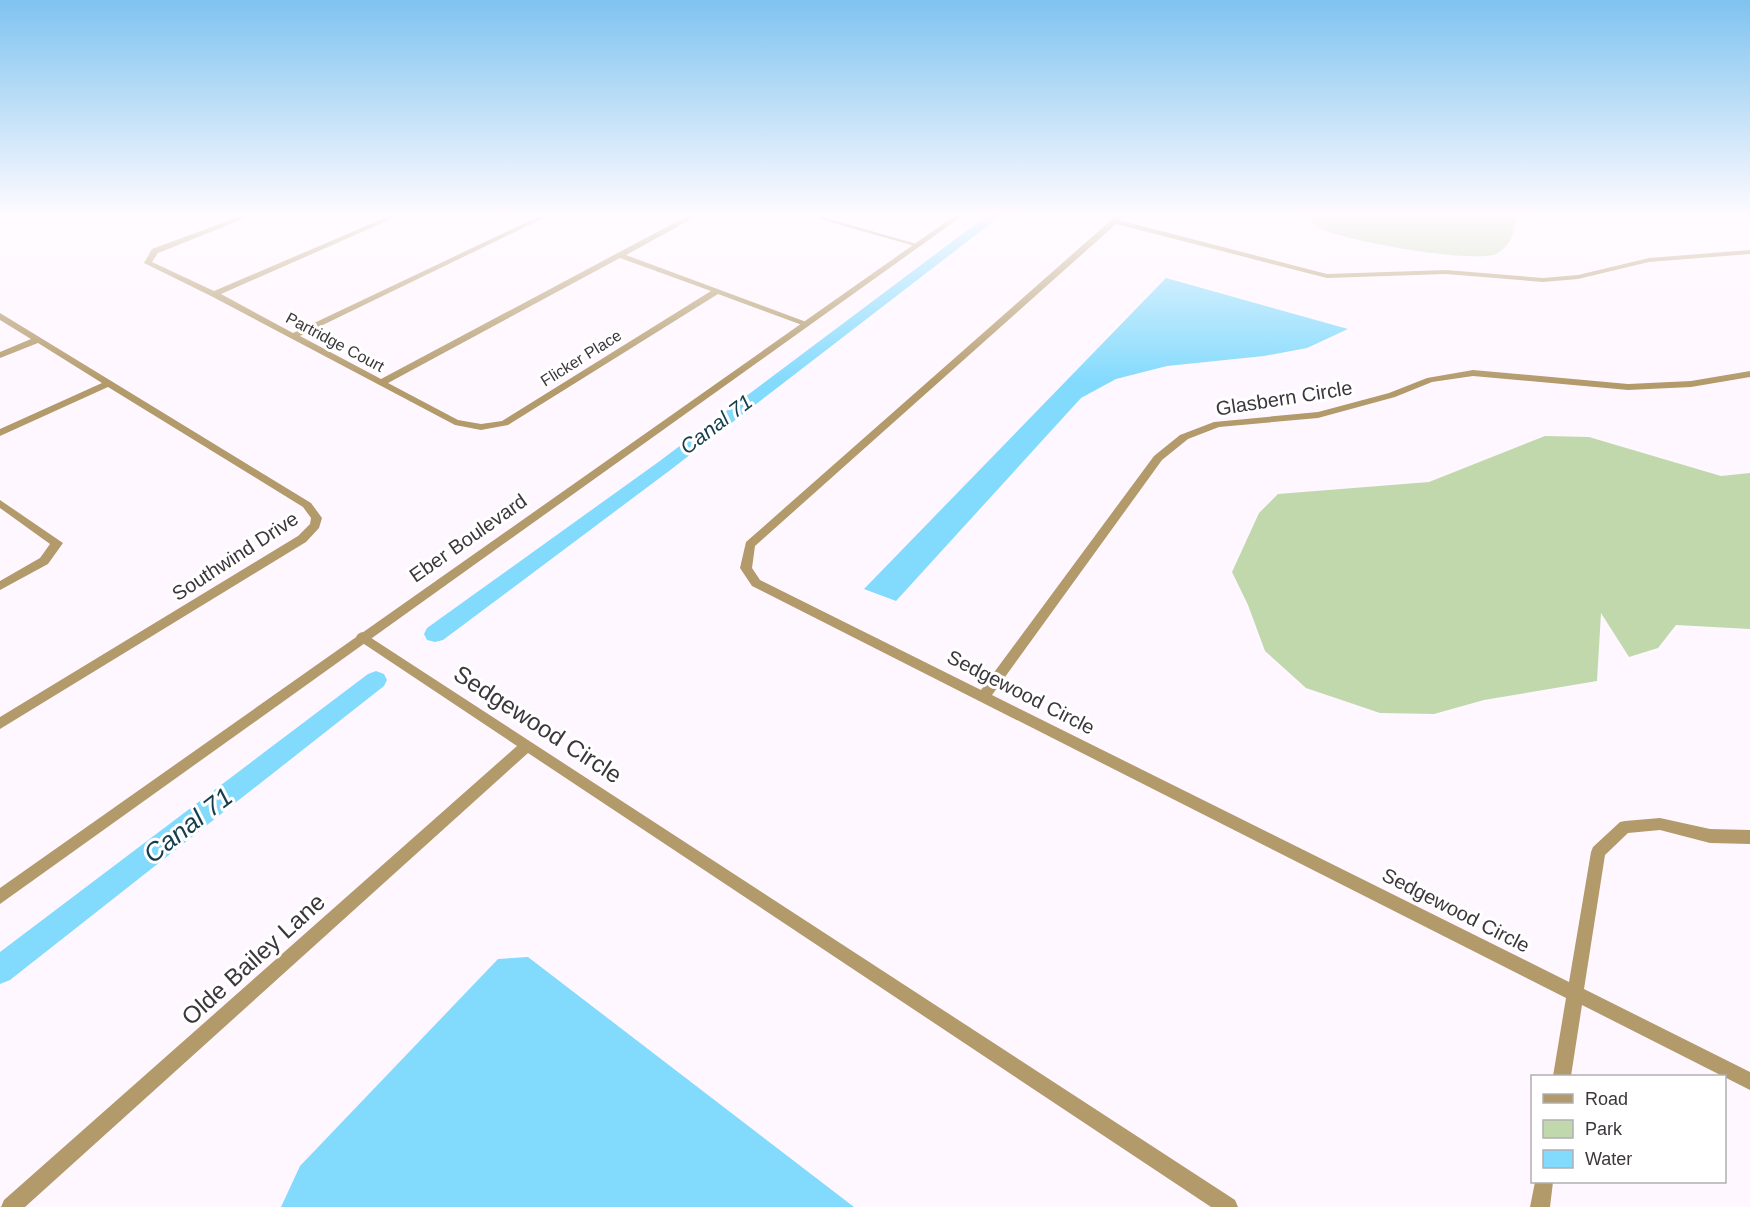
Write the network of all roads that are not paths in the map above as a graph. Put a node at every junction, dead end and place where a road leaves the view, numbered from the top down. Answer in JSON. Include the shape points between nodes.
{"nodes":[{"id":1,"x":165,"y":270,"type":"edge"},
{"id":2,"x":269,"y":270,"type":"edge"},
{"id":3,"x":431,"y":270,"type":"edge"},
{"id":4,"x":595,"y":270,"type":"edge"},
{"id":5,"x":661,"y":270,"type":"edge"},
{"id":6,"x":880,"y":270,"type":"edge"},
{"id":7,"x":1058,"y":270,"type":"edge"},
{"id":8,"x":1307,"y":270,"type":"edge"},
{"id":9,"x":1608,"y":270,"type":"edge"},
{"id":10,"x":717,"y":291,"type":"junction"},
{"id":11,"x":214,"y":294,"type":"junction"},
{"id":12,"x":0,"y":316,"type":"edge"},
{"id":13,"x":805,"y":322,"type":"junction"},
{"id":14,"x":293,"y":336,"type":"junction"},
{"id":15,"x":37,"y":340,"type":"junction"},
{"id":16,"x":0,"y":355,"type":"edge"},
{"id":17,"x":1750,"y":374,"type":"edge"},
{"id":18,"x":109,"y":383,"type":"junction"},
{"id":19,"x":380,"y":383,"type":"junction"},
{"id":20,"x":455,"y":422,"type":"joint"},
{"id":21,"x":0,"y":433,"type":"edge"},
{"id":22,"x":0,"y":503,"type":"edge"},
{"id":23,"x":0,"y":586,"type":"edge"},
{"id":24,"x":362,"y":637,"type":"junction"},
{"id":25,"x":983,"y":697,"type":"junction"},
{"id":26,"x":0,"y":724,"type":"edge"},
{"id":27,"x":528,"y":746,"type":"junction"},
{"id":28,"x":1750,"y":837,"type":"edge"},
{"id":29,"x":0,"y":897,"type":"edge"},
{"id":30,"x":1575,"y":994,"type":"junction"},
{"id":31,"x":1562,"y":1075,"type":"edge"},
{"id":32,"x":1750,"y":1081,"type":"edge"},
{"id":33,"x":1544,"y":1183,"type":"edge"},
{"id":34,"x":11,"y":1207,"type":"edge"},
{"id":35,"x":1228,"y":1207,"type":"edge"},
{"id":36,"x":1540,"y":1207,"type":"edge"}],
"edges":[{"from":1,"to":11,"type":"street","name":"Partridge Court"},
{"from":2,"to":11,"type":"street"},
{"from":3,"to":14,"type":"street"},
{"from":4,"to":19,"type":"street"},
{"from":5,"to":10,"type":"street"},
{"from":6,"to":13,"type":"street","name":"Eber Boulevard"},
{"from":7,"to":25,"type":"street","name":"Sedgewood Circle","via":[[750,545],[746,568],[756,583]]},
{"from":8,"to":9,"type":"street","via":[[1327,276],[1446,272],[1543,280],[1578,278]]},
{"from":10,"to":13,"type":"street"},
{"from":10,"to":20,"type":"street","name":"Flicker Place","via":[[505,423],[481,428]]},
{"from":11,"to":14,"type":"street","name":"Partridge Court"},
{"from":12,"to":15,"type":"street","name":"Southwind Drive"},
{"from":13,"to":24,"type":"street","name":"Eber Boulevard"},
{"from":14,"to":19,"type":"street","name":"Partridge Court"},
{"from":15,"to":16,"type":"street"},
{"from":15,"to":18,"type":"street","name":"Southwind Drive"},
{"from":17,"to":25,"type":"street","name":"Glasbern Circle","via":[[1690,384],[1628,387],[1473,373],[1430,380],[1318,415],[1217,424],[1184,437],[1158,458]]},
{"from":18,"to":21,"type":"street"},
{"from":18,"to":26,"type":"street","name":"Southwind Drive","via":[[307,505],[314,512],[315,525],[302,539]]},
{"from":19,"to":20,"type":"street","name":"Partridge Court"},
{"from":22,"to":23,"type":"street","via":[[57,543],[44,561]]},
{"from":24,"to":27,"type":"street","name":"Sedgewood Circle"},
{"from":24,"to":29,"type":"street","name":"Eber Boulevard"},
{"from":25,"to":30,"type":"street","name":"Sedgewood Circle"},
{"from":27,"to":34,"type":"street","name":"Olde Bailey Lane"},
{"from":27,"to":35,"type":"street","name":"Sedgewood Circle"},
{"from":28,"to":30,"type":"street","via":[[1710,836],[1660,824],[1625,827],[1598,852]]},
{"from":30,"to":31,"type":"street"},
{"from":30,"to":32,"type":"street","name":"Sedgewood Circle"},
{"from":33,"to":36,"type":"street"}]}
